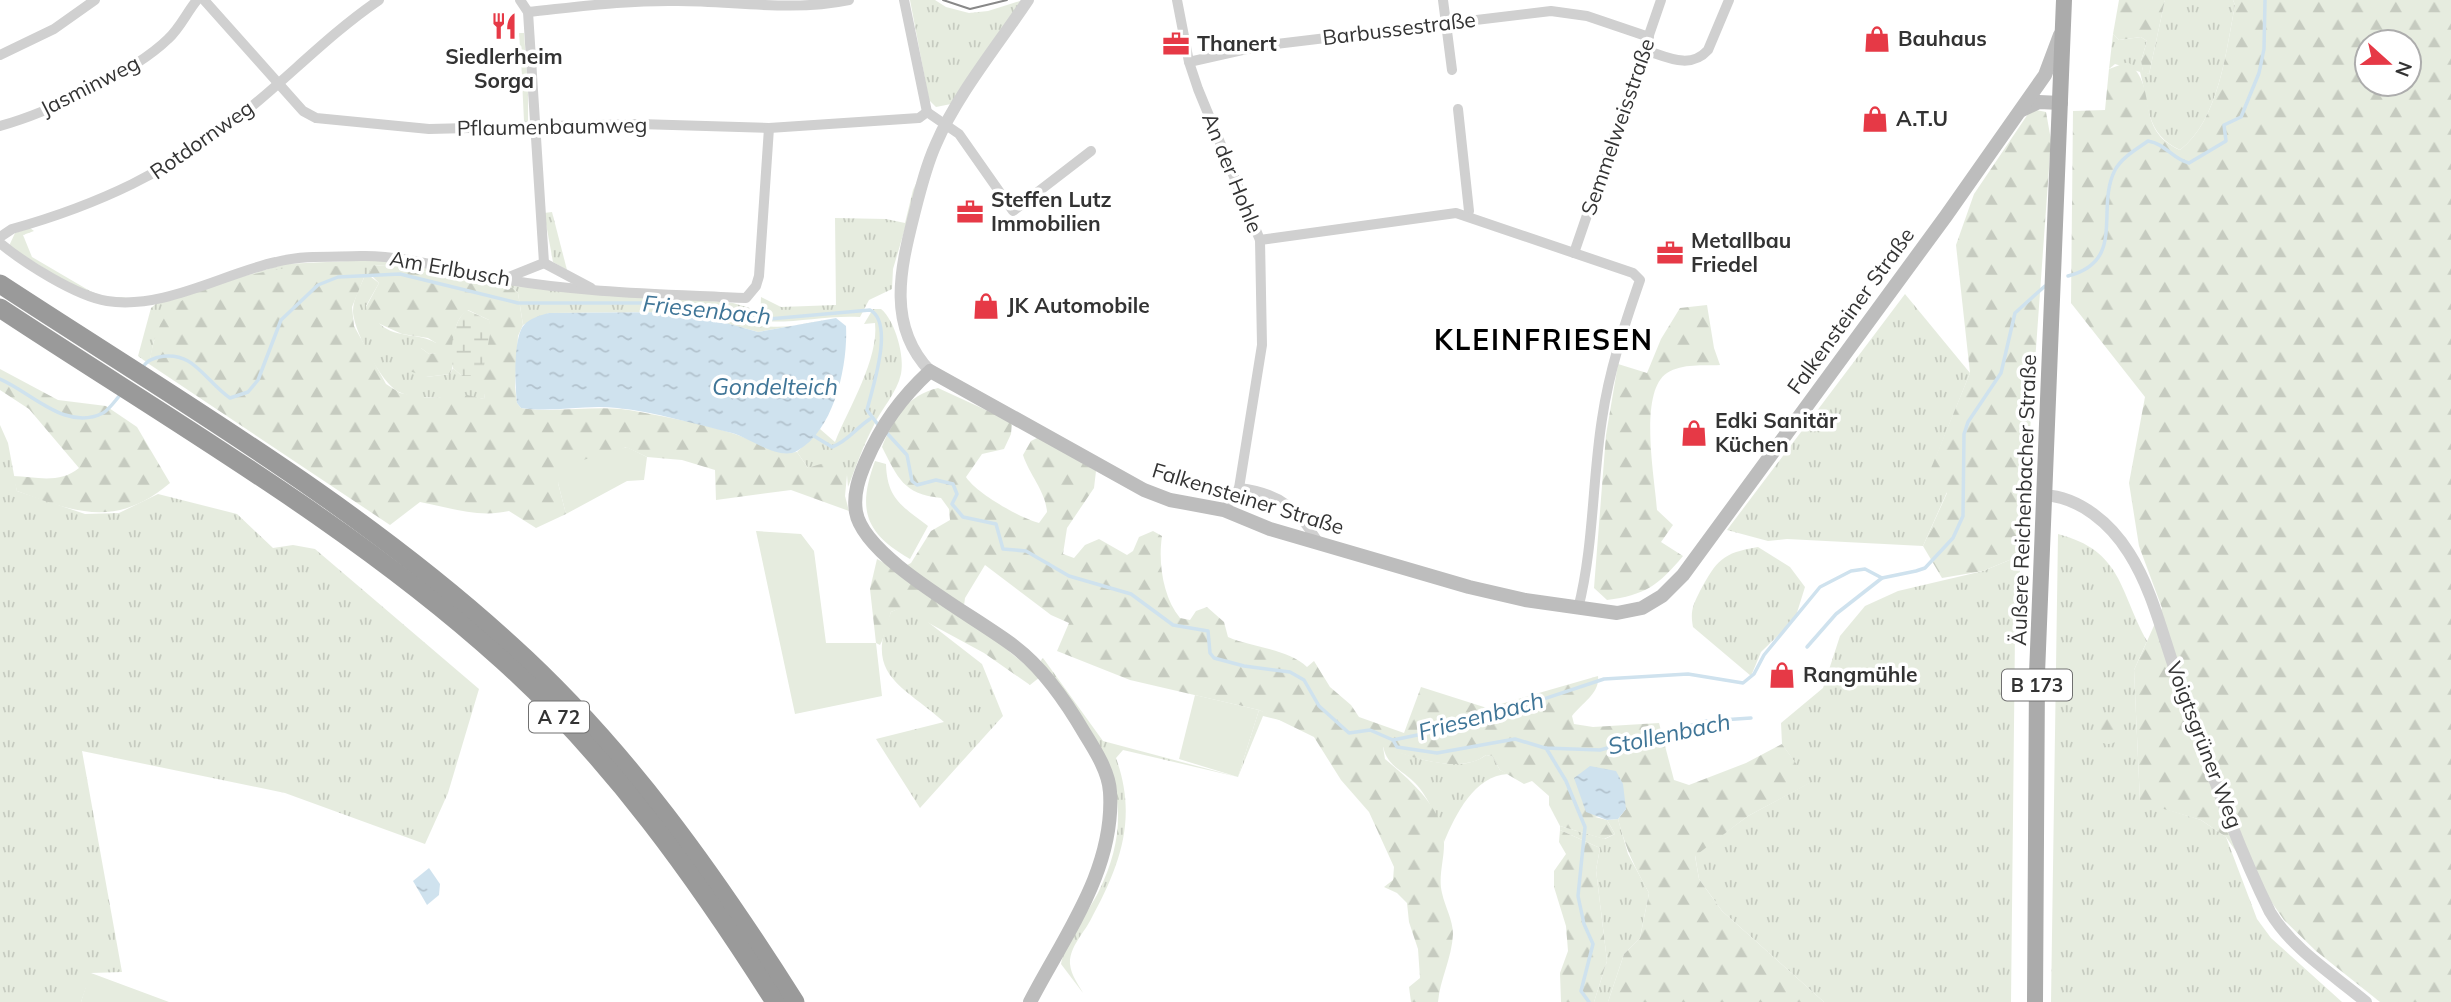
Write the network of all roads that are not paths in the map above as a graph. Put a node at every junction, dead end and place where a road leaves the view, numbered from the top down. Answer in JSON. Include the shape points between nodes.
{"nodes":[{"id":1,"x":95,"y":0,"type":"edge"},
{"id":2,"x":197,"y":0,"type":"edge"},
{"id":3,"x":204,"y":0,"type":"edge"},
{"id":4,"x":379,"y":0,"type":"edge"},
{"id":5,"x":520,"y":0,"type":"edge"},
{"id":6,"x":849,"y":0,"type":"edge"},
{"id":7,"x":904,"y":0,"type":"edge"},
{"id":8,"x":1028,"y":0,"type":"edge"},
{"id":9,"x":1177,"y":0,"type":"edge"},
{"id":10,"x":1443,"y":0,"type":"edge"},
{"id":11,"x":1661,"y":0,"type":"edge"},
{"id":12,"x":1729,"y":0,"type":"edge"},
{"id":13,"x":2064,"y":0,"type":"edge"},
{"id":14,"x":528,"y":12,"type":"junction"},
{"id":15,"x":1446,"y":23,"type":"junction"},
{"id":16,"x":2063,"y":26,"type":"junction"},
{"id":17,"x":1649,"y":37,"type":"junction"},
{"id":18,"x":1645,"y":50,"type":"junction"},
{"id":19,"x":0,"y":55,"type":"edge"},
{"id":20,"x":1189,"y":62,"type":"junction"},
{"id":21,"x":1452,"y":70,"type":"dead end"},
{"id":22,"x":279,"y":84,"type":"junction"},
{"id":23,"x":2035,"y":88,"type":"junction"},
{"id":24,"x":2061,"y":95,"type":"junction"},
{"id":25,"x":1458,"y":109,"type":"dead end"},
{"id":26,"x":2021,"y":111,"type":"junction"},
{"id":27,"x":928,"y":112,"type":"junction"},
{"id":28,"x":947,"y":123,"type":"junction"},
{"id":29,"x":0,"y":126,"type":"edge"},
{"id":30,"x":534,"y":127,"type":"junction"},
{"id":31,"x":769,"y":128,"type":"junction"},
{"id":32,"x":1091,"y":152,"type":"dead end"},
{"id":33,"x":1467,"y":216,"type":"junction"},
{"id":34,"x":0,"y":237,"type":"edge"},
{"id":35,"x":1260,"y":240,"type":"junction"},
{"id":36,"x":0,"y":243,"type":"edge"},
{"id":37,"x":1574,"y":253,"type":"junction"},
{"id":38,"x":544,"y":263,"type":"junction"},
{"id":39,"x":502,"y":279,"type":"junction"},
{"id":40,"x":0,"y":284,"type":"edge"},
{"id":41,"x":593,"y":289,"type":"junction"},
{"id":42,"x":0,"y":308,"type":"edge"},
{"id":43,"x":930,"y":371,"type":"junction"},
{"id":44,"x":1239,"y":488,"type":"junction"},
{"id":45,"x":2044,"y":495,"type":"junction"},
{"id":46,"x":1224,"y":510,"type":"junction"},
{"id":47,"x":1319,"y":542,"type":"junction"},
{"id":48,"x":1578,"y":609,"type":"junction"},
{"id":49,"x":775,"y":1002,"type":"edge"},
{"id":50,"x":795,"y":1002,"type":"edge"},
{"id":51,"x":1030,"y":1002,"type":"edge"},
{"id":52,"x":2035,"y":1002,"type":"edge"},
{"id":53,"x":2366,"y":1002,"type":"edge"}],
"edges":[{"from":1,"to":19,"type":"street","via":[[54,29]]},
{"from":2,"to":29,"type":"street","name":"Jasminweg","via":[[169,38],[146,58],[39,112]]},
{"from":3,"to":22,"type":"street","name":"Pflaumenbaumweg"},
{"from":4,"to":22,"type":"street","name":"Rotdornweg"},
{"from":5,"to":14,"type":"street"},
{"from":6,"to":14,"type":"street","via":[[775,7],[677,1]]},
{"from":7,"to":27,"type":"street"},
{"from":8,"to":28,"type":"street"},
{"from":9,"to":20,"type":"street","name":"An der Hohle"},
{"from":10,"to":15,"type":"street"},
{"from":11,"to":17,"type":"street","name":"Semmelweisstraße"},
{"from":12,"to":18,"type":"street","via":[[1703,56],[1684,61]]},
{"from":13,"to":16,"type":"main road","name":"Äußere Reichenbacher Straße","number":"B 173"},
{"from":14,"to":30,"type":"street"},
{"from":15,"to":17,"type":"street","name":"Barbussestraße","via":[[1562,11]]},
{"from":15,"to":20,"type":"street","name":"Barbussestraße","via":[[1260,46]]},
{"from":15,"to":21,"type":"street"},
{"from":16,"to":23,"type":"main road","name":"Falkensteiner Straße","via":[[2048,69]]},
{"from":16,"to":24,"type":"main road","name":"Äußere Reichenbacher Straße","number":"B 173"},
{"from":17,"to":18,"type":"street","name":"Semmelweisstraße"},
{"from":18,"to":37,"type":"street","name":"Semmelweisstraße"},
{"from":20,"to":35,"type":"street","name":"An der Hohle"},
{"from":22,"to":30,"type":"street","name":"Pflaumenbaumweg","via":[[303,111],[316,118],[415,129]]},
{"from":22,"to":34,"type":"street","name":"Rotdornweg","via":[[212,137],[139,183]]},
{"from":23,"to":24,"type":"main road"},
{"from":23,"to":26,"type":"main road","name":"Falkensteiner Straße"},
{"from":24,"to":26,"type":"main road"},
{"from":24,"to":45,"type":"main road","name":"Äußere Reichenbacher Straße","number":"B 173"},
{"from":25,"to":33,"type":"street"},
{"from":26,"to":48,"type":"main road","name":"Falkensteiner Straße","via":[[1683,575],[1642,608],[1617,613]]},
{"from":27,"to":28,"type":"street"},
{"from":27,"to":31,"type":"street","name":"Pflaumenbaumweg","via":[[919,118]]},
{"from":28,"to":32,"type":"street","via":[[1013,211]]},
{"from":28,"to":43,"type":"street","via":[[928,166],[900,283],[904,331]]},
{"from":30,"to":31,"type":"street","name":"Pflaumenbaumweg"},
{"from":30,"to":38,"type":"street"},
{"from":31,"to":41,"type":"street","name":"Am Erlbusch","via":[[759,276],[746,298]]},
{"from":33,"to":35,"type":"street","via":[[1456,213]]},
{"from":33,"to":37,"type":"street"},
{"from":35,"to":44,"type":"street","name":"An der Hohle","via":[[1262,345]]},
{"from":36,"to":39,"type":"street","name":"Am Erlbusch","via":[[74,289],[107,301],[158,298],[230,274],[303,258],[401,259]]},
{"from":37,"to":48,"type":"street","via":[[1633,273],[1640,280],[1616,347],[1601,419],[1590,551]]},
{"from":38,"to":39,"type":"street"},
{"from":38,"to":41,"type":"street"},
{"from":39,"to":41,"type":"street","name":"Am Erlbusch"},
{"from":40,"to":50,"type":"highway","number":"A 72","via":[[283,468],[450,591],[513,646],[615,752],[691,845]]},
{"from":42,"to":49,"type":"highway","number":"A 72","via":[[384,562],[442,608],[549,706],[603,766],[677,855]]},
{"from":43,"to":46,"type":"main road","name":"Falkensteiner Straße","via":[[1135,486],[1170,500]]},
{"from":43,"to":51,"type":"main road","via":[[901,397],[873,445],[855,496],[856,512],[882,554],[1017,648],[1042,673],[1098,755],[1110,788],[1108,835],[1091,891]]},
{"from":44,"to":46,"type":"street","name":"An der Hohle"},
{"from":44,"to":47,"type":"street","via":[[1273,494],[1290,506]]},
{"from":45,"to":52,"type":"main road","name":"Äußere Reichenbacher Straße","number":"B 173"},
{"from":45,"to":53,"type":"street","name":"Voigtsgrüner Weg","via":[[2058,496],[2093,513],[2129,552],[2270,912],[2293,941]]},
{"from":46,"to":47,"type":"main road","name":"Falkensteiner Straße"},
{"from":47,"to":48,"type":"main road","name":"Falkensteiner Straße","via":[[1469,587]]}]}
